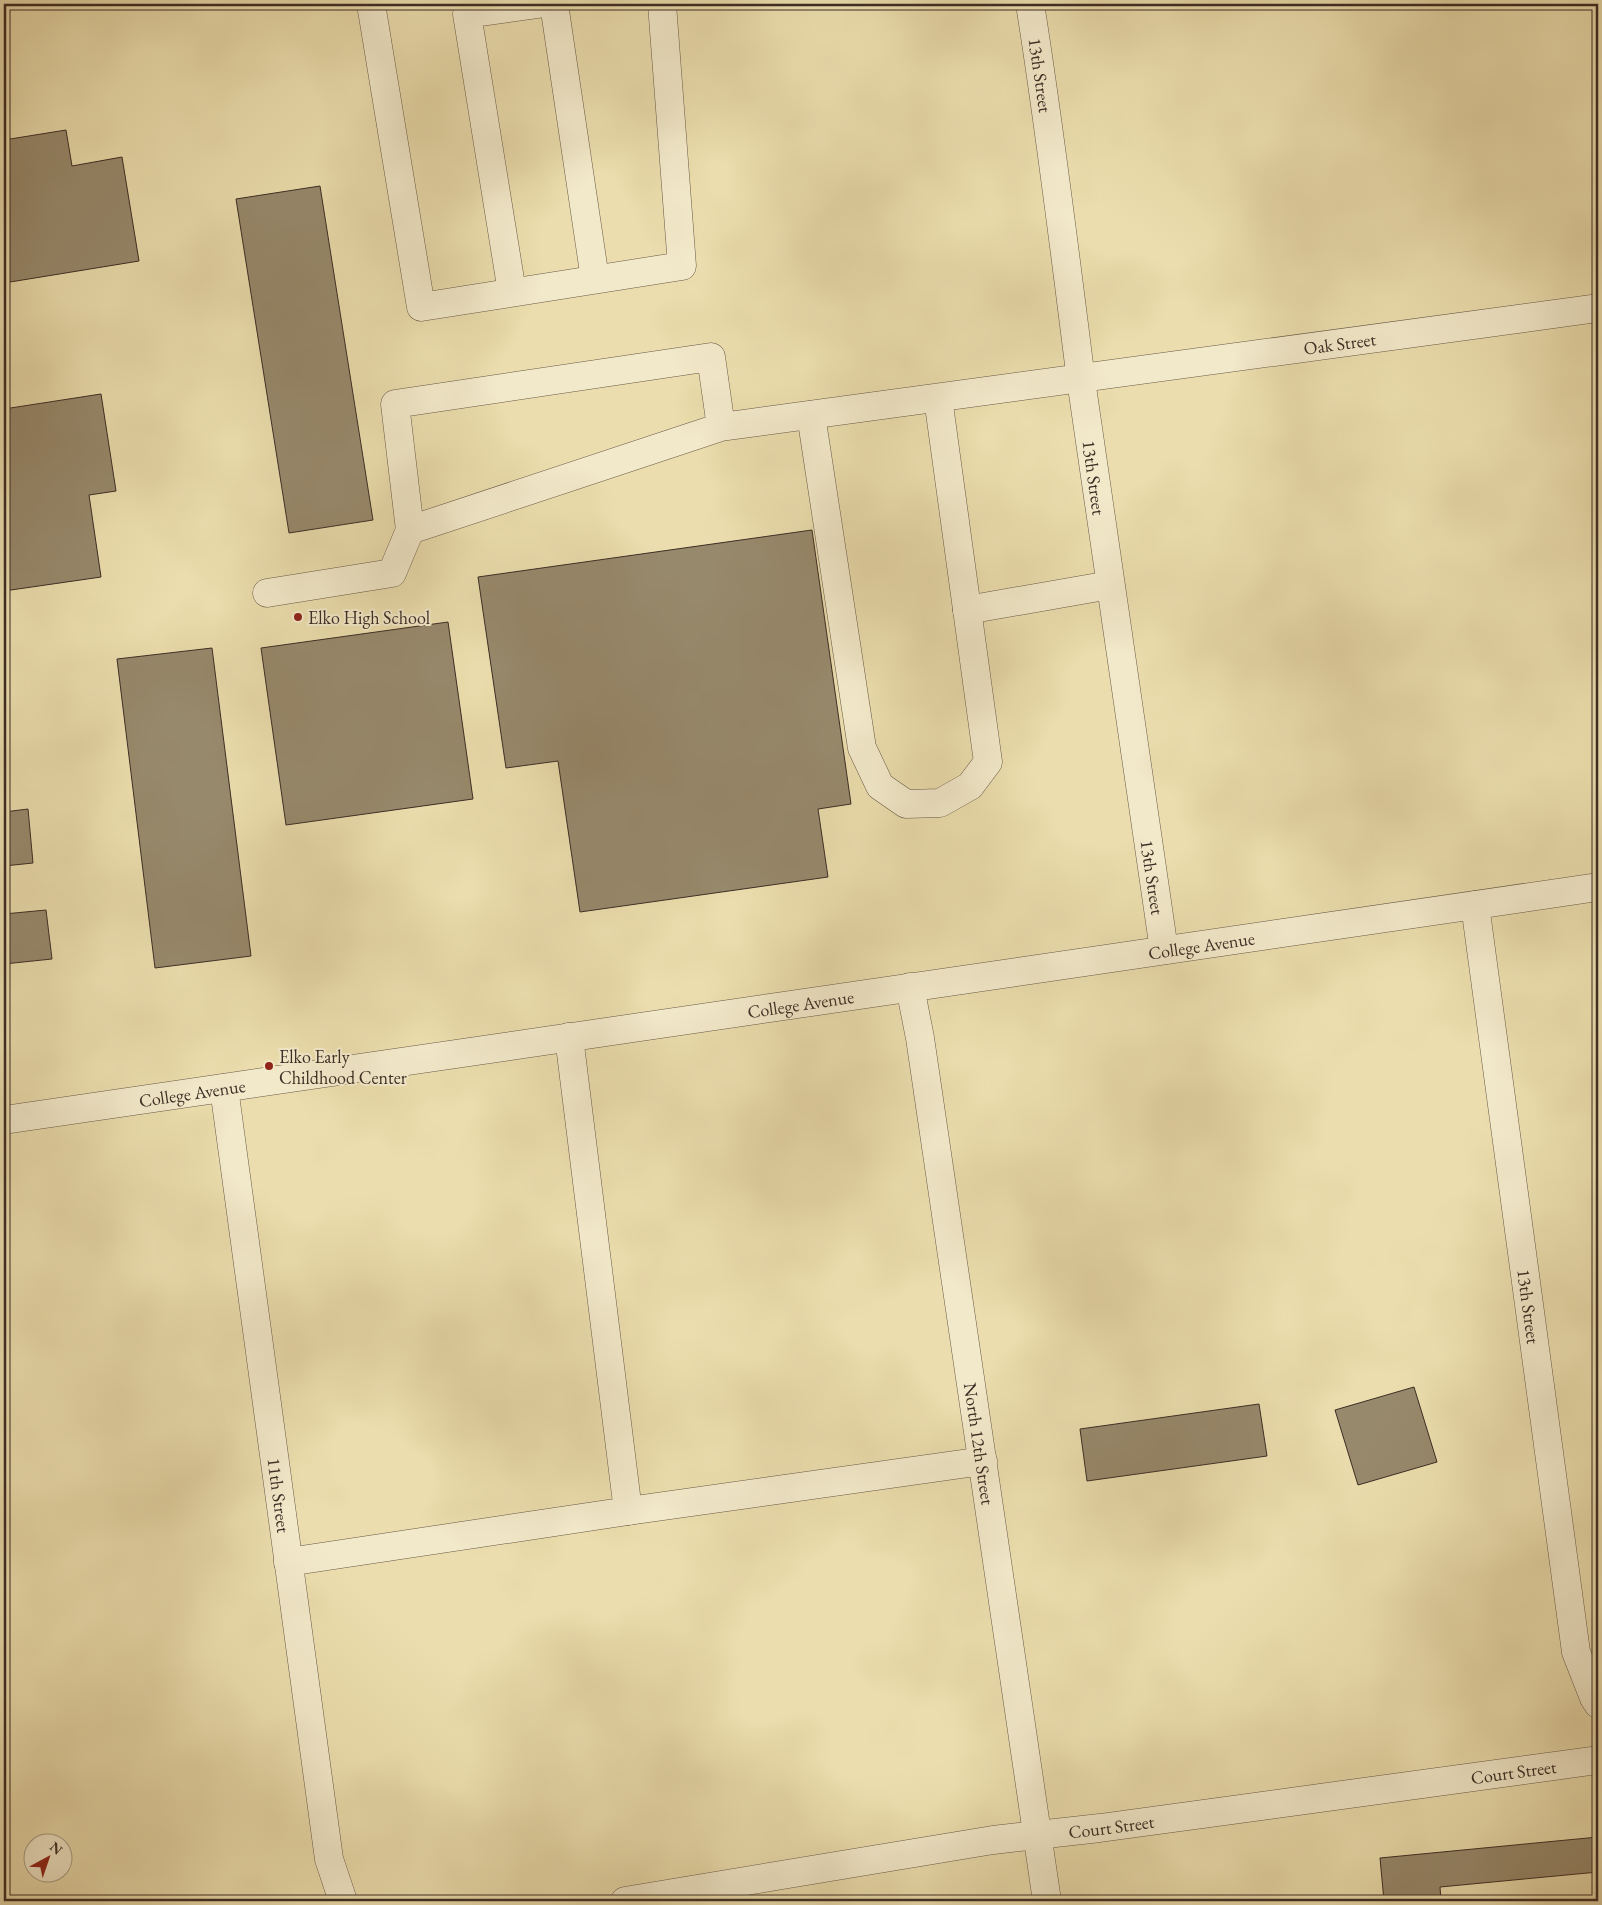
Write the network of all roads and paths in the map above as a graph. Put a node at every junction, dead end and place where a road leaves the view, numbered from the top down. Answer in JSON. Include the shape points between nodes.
{"nodes":[{"id":1,"x":371,"y":4,"type":"edge"},
{"id":2,"x":538,"y":4,"type":"edge"},
{"id":3,"x":554,"y":4,"type":"edge"},
{"id":4,"x":662,"y":4,"type":"edge"},
{"id":5,"x":1030,"y":4,"type":"edge"},
{"id":6,"x":595,"y":280,"type":"junction"},
{"id":7,"x":512,"y":292,"type":"junction"},
{"id":8,"x":1598,"y":308,"type":"edge"},
{"id":9,"x":1081,"y":379,"type":"junction"},
{"id":10,"x":938,"y":398,"type":"junction"},
{"id":11,"x":812,"y":415,"type":"junction"},
{"id":12,"x":720,"y":427,"type":"junction"},
{"id":13,"x":410,"y":530,"type":"junction"},
{"id":14,"x":1110,"y":585,"type":"junction"},
{"id":15,"x":267,"y":593,"type":"dead end"},
{"id":16,"x":967,"y":610,"type":"junction"},
{"id":17,"x":1598,"y":887,"type":"edge"},
{"id":18,"x":1475,"y":905,"type":"junction"},
{"id":19,"x":1164,"y":950,"type":"junction"},
{"id":20,"x":910,"y":987,"type":"junction"},
{"id":21,"x":569,"y":1037,"type":"junction"},
{"id":22,"x":224,"y":1088,"type":"junction"},
{"id":23,"x":4,"y":1120,"type":"edge"},
{"id":24,"x":983,"y":1462,"type":"junction"},
{"id":25,"x":628,"y":1511,"type":"junction"},
{"id":26,"x":288,"y":1562,"type":"junction"},
{"id":27,"x":1598,"y":1704,"type":"edge"},
{"id":28,"x":1598,"y":1760,"type":"edge"},
{"id":29,"x":1037,"y":1834,"type":"junction"},
{"id":30,"x":343,"y":1901,"type":"edge"},
{"id":31,"x":625,"y":1901,"type":"edge"},
{"id":32,"x":1047,"y":1901,"type":"edge"}],
"edges":[{"from":1,"to":7,"type":"street","via":[[421,307]]},
{"from":2,"to":7,"type":"street","via":[[467,14]]},
{"from":3,"to":6,"type":"street"},
{"from":4,"to":6,"type":"street","via":[[682,266]]},
{"from":5,"to":9,"type":"street","name":"13th Street","via":[[1049,121]]},
{"from":6,"to":7,"type":"street"},
{"from":8,"to":9,"type":"street","name":"Oak Street"},
{"from":9,"to":10,"type":"street","name":"Oak Street"},
{"from":9,"to":14,"type":"street","name":"13th Street"},
{"from":10,"to":11,"type":"street","name":"Oak Street"},
{"from":10,"to":16,"type":"street"},
{"from":11,"to":12,"type":"street","name":"Oak Street"},
{"from":11,"to":16,"type":"street","via":[[862,748],[880,786],[906,804],[940,803],[970,786],[988,762]]},
{"from":12,"to":13,"type":"street","name":"Oak Street"},
{"from":12,"to":13,"type":"street","via":[[711,357],[396,404]]},
{"from":13,"to":15,"type":"street","via":[[392,573]]},
{"from":14,"to":16,"type":"street"},
{"from":14,"to":19,"type":"street","name":"13th Street"},
{"from":17,"to":18,"type":"street","name":"College Avenue"},
{"from":18,"to":19,"type":"street","name":"College Avenue"},
{"from":18,"to":27,"type":"street","name":"13th Street","via":[[1576,1652]]},
{"from":19,"to":20,"type":"street","name":"College Avenue"},
{"from":20,"to":21,"type":"street","name":"College Avenue"},
{"from":20,"to":24,"type":"street","name":"North 12th Street"},
{"from":21,"to":22,"type":"street","name":"College Avenue"},
{"from":21,"to":25,"type":"street"},
{"from":22,"to":23,"type":"street","name":"College Avenue"},
{"from":22,"to":26,"type":"street","name":"11th Street"},
{"from":24,"to":25,"type":"street"},
{"from":24,"to":29,"type":"street","name":"North 12th Street"},
{"from":25,"to":26,"type":"street"},
{"from":26,"to":30,"type":"street","name":"11th Street","via":[[328,1859]]},
{"from":28,"to":29,"type":"street","name":"Court Street"},
{"from":29,"to":31,"type":"street","name":"Court Street"},
{"from":29,"to":32,"type":"street","name":"North 12th Street"}]}
